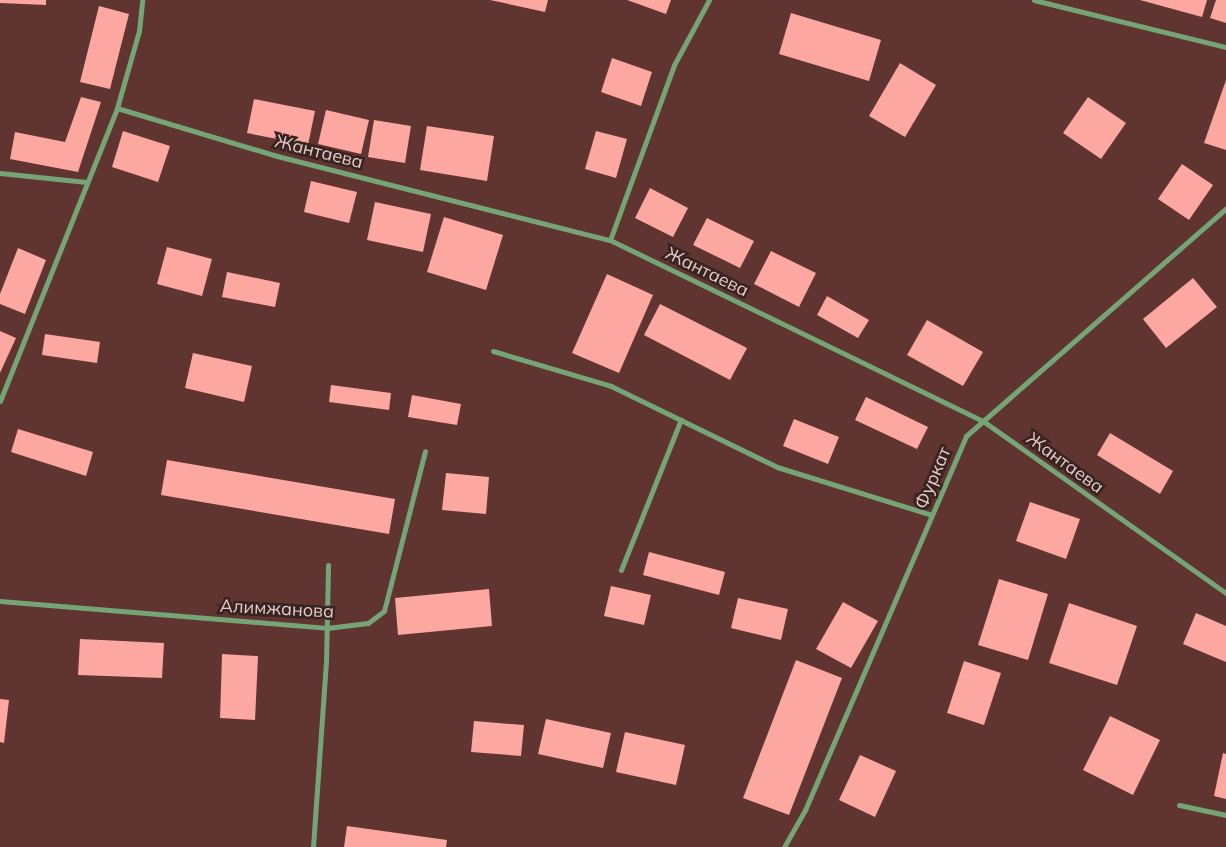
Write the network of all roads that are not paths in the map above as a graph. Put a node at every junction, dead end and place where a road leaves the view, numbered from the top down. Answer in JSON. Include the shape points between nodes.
{"nodes":[{"id":1,"x":142,"y":0,"type":"edge"},
{"id":2,"x":709,"y":0,"type":"edge"},
{"id":3,"x":1034,"y":0,"type":"edge"},
{"id":4,"x":1226,"y":47,"type":"edge"},
{"id":5,"x":117,"y":108,"type":"junction"},
{"id":6,"x":0,"y":174,"type":"edge"},
{"id":7,"x":87,"y":182,"type":"junction"},
{"id":8,"x":1226,"y":208,"type":"edge"},
{"id":9,"x":610,"y":240,"type":"junction"},
{"id":10,"x":493,"y":351,"type":"dead end"},
{"id":11,"x":0,"y":401,"type":"edge"},
{"id":12,"x":681,"y":419,"type":"junction"},
{"id":13,"x":983,"y":421,"type":"junction"},
{"id":14,"x":426,"y":450,"type":"dead end"},
{"id":15,"x":932,"y":515,"type":"junction"},
{"id":16,"x":328,"y":565,"type":"dead end"},
{"id":17,"x":621,"y":570,"type":"dead end"},
{"id":18,"x":1226,"y":593,"type":"edge"},
{"id":19,"x":0,"y":601,"type":"edge"},
{"id":20,"x":327,"y":628,"type":"junction"},
{"id":21,"x":1179,"y":805,"type":"dead end"},
{"id":22,"x":1226,"y":815,"type":"edge"},
{"id":23,"x":313,"y":847,"type":"edge"},
{"id":24,"x":784,"y":847,"type":"edge"}],
"edges":[{"from":1,"to":5,"type":"street","via":[[139,31]]},
{"from":2,"to":9,"type":"street","via":[[674,65]]},
{"from":3,"to":4,"type":"street"},
{"from":5,"to":7,"type":"street"},
{"from":5,"to":9,"type":"street","name":"Жантаева","via":[[277,156]]},
{"from":6,"to":7,"type":"street"},
{"from":7,"to":11,"type":"street"},
{"from":8,"to":13,"type":"street","name":"Фуркат"},
{"from":9,"to":13,"type":"street","name":"Жантаева"},
{"from":10,"to":12,"type":"street","via":[[612,386]]},
{"from":12,"to":15,"type":"street","via":[[777,466]]},
{"from":12,"to":17,"type":"street"},
{"from":13,"to":15,"type":"street","name":"Фуркат","via":[[966,436]]},
{"from":13,"to":18,"type":"street","name":"Жантаева"},
{"from":14,"to":20,"type":"street","name":"Алимжанова","via":[[384,611],[368,623]]},
{"from":15,"to":24,"type":"street","name":"Фуркат","via":[[805,810]]},
{"from":16,"to":20,"type":"street"},
{"from":19,"to":20,"type":"street","name":"Алимжанова"},
{"from":20,"to":23,"type":"street"},
{"from":21,"to":22,"type":"street"}]}
